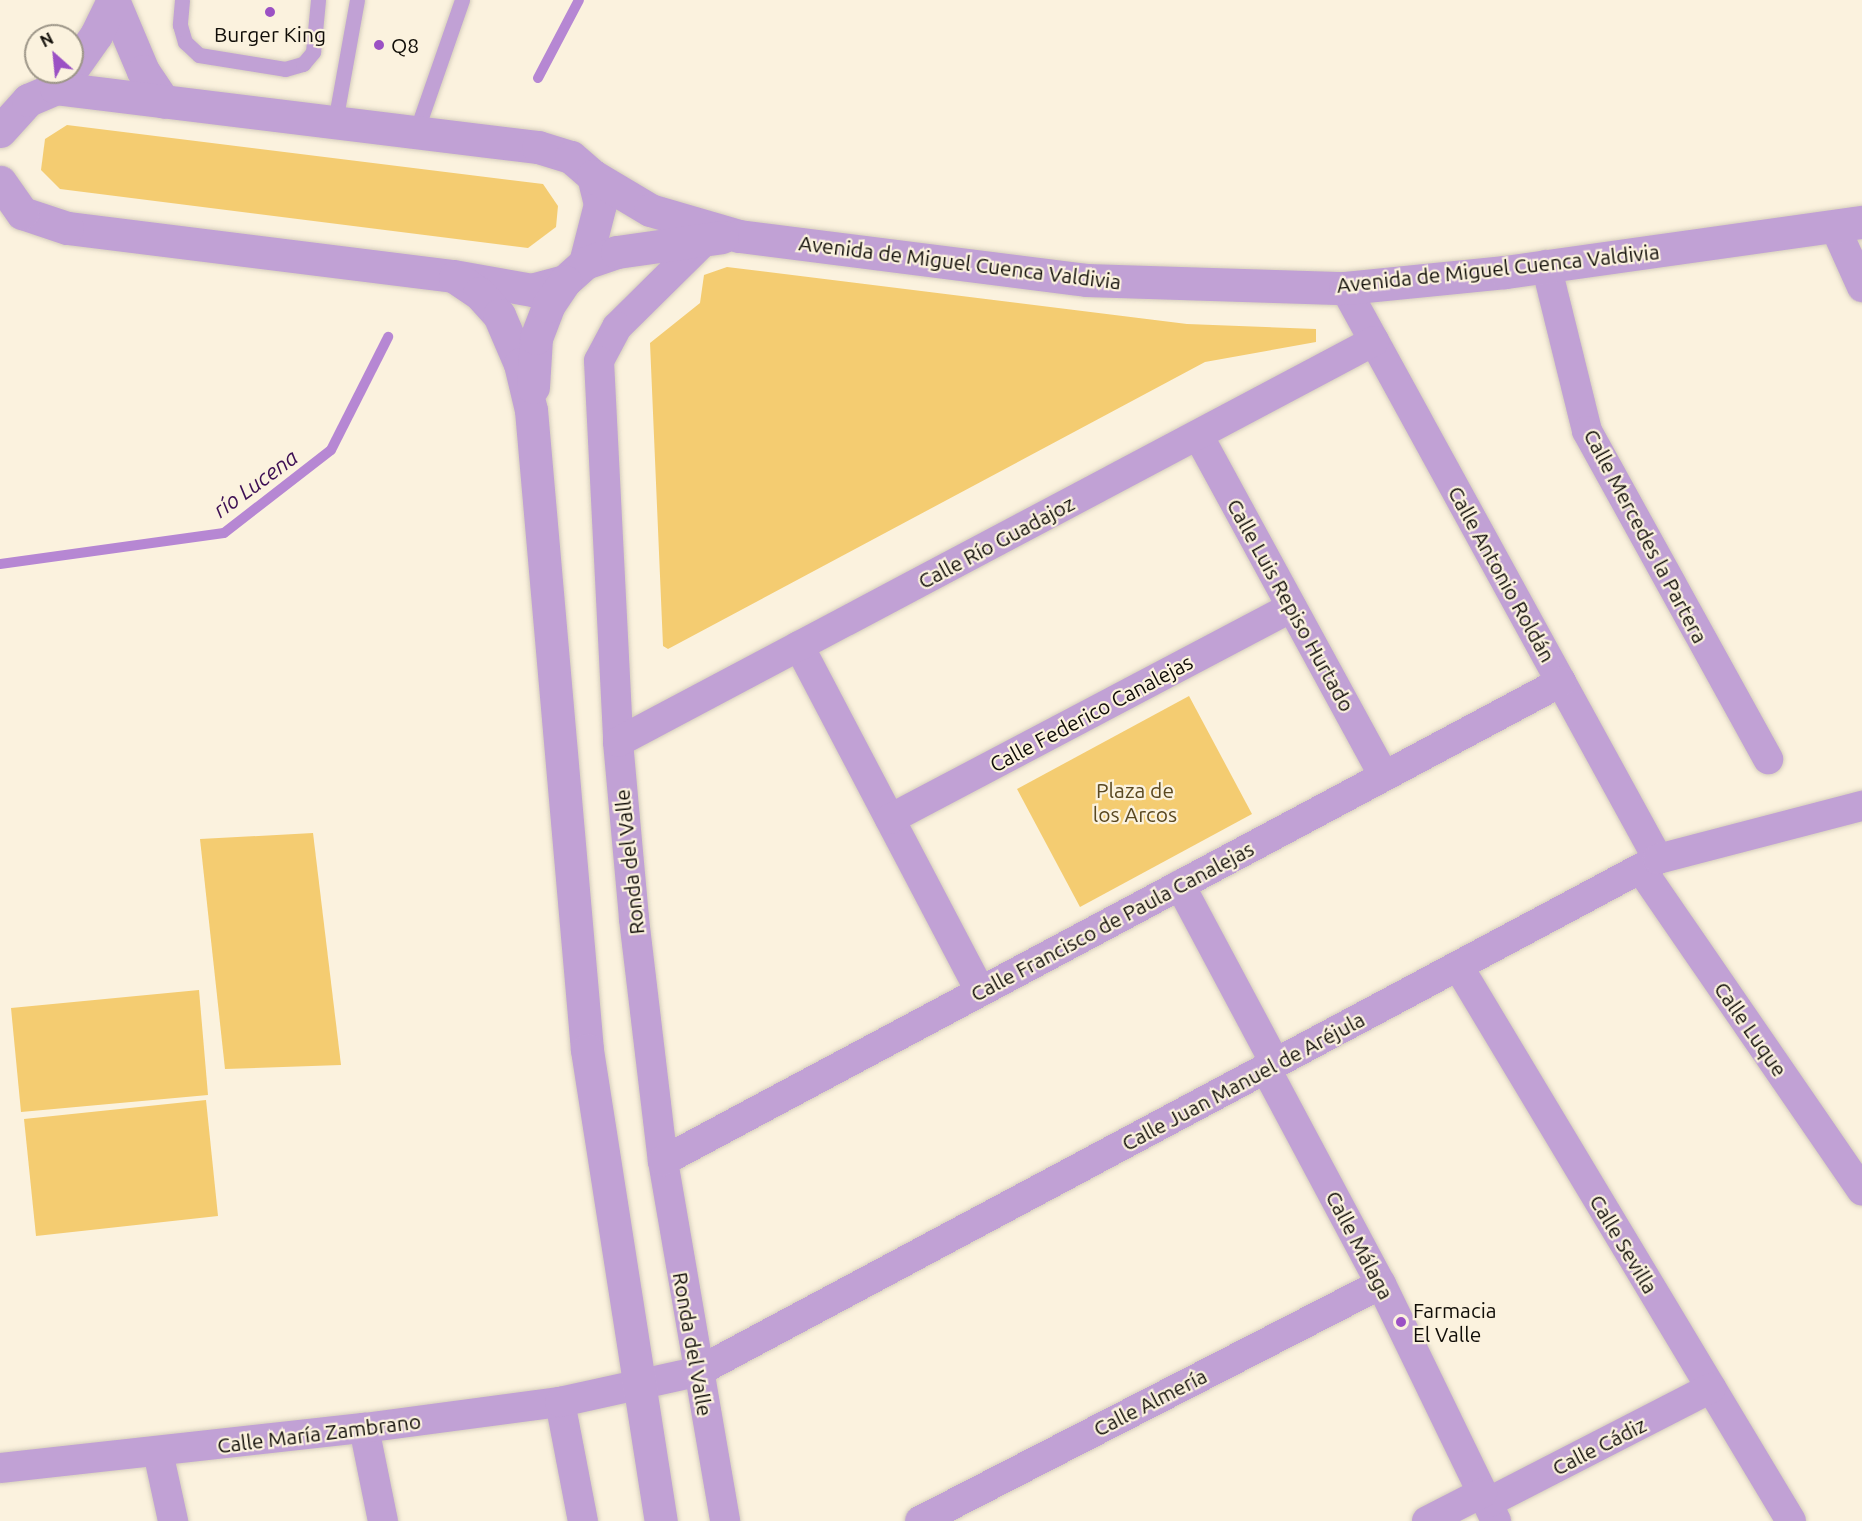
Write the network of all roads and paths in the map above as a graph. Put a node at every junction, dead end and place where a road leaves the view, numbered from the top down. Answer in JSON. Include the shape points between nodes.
{"nodes":[{"id":1,"x":113,"y":0,"type":"edge"},
{"id":2,"x":182,"y":0,"type":"edge"},
{"id":3,"x":318,"y":0,"type":"edge"},
{"id":4,"x":357,"y":0,"type":"edge"},
{"id":5,"x":462,"y":0,"type":"edge"},
{"id":6,"x":84,"y":52,"type":"edge"},
{"id":7,"x":84,"y":82,"type":"edge"},
{"id":8,"x":54,"y":84,"type":"edge"},
{"id":9,"x":164,"y":102,"type":"junction"},
{"id":10,"x":335,"y":122,"type":"junction"},
{"id":11,"x":1,"y":126,"type":"edge"},
{"id":12,"x":416,"y":132,"type":"junction"},
{"id":13,"x":593,"y":176,"type":"junction"},
{"id":14,"x":0,"y":182,"type":"edge"},
{"id":15,"x":11,"y":210,"type":"edge"},
{"id":16,"x":1849,"y":225,"type":"edge"},
{"id":17,"x":739,"y":236,"type":"junction"},
{"id":18,"x":706,"y":239,"type":"junction"},
{"id":19,"x":1546,"y":266,"type":"junction"},
{"id":20,"x":575,"y":272,"type":"junction"},
{"id":21,"x":453,"y":276,"type":"junction"},
{"id":22,"x":1862,"y":287,"type":"edge"},
{"id":23,"x":1345,"y":288,"type":"junction"},
{"id":24,"x":1374,"y":341,"type":"junction"},
{"id":25,"x":531,"y":410,"type":"junction"},
{"id":26,"x":1198,"y":435,"type":"junction"},
{"id":27,"x":1292,"y":607,"type":"junction"},
{"id":28,"x":799,"y":646,"type":"junction"},
{"id":29,"x":1561,"y":682,"type":"junction"},
{"id":30,"x":618,"y":742,"type":"junction"},
{"id":31,"x":1768,"y":759,"type":"dead end"},
{"id":32,"x":1384,"y":776,"type":"junction"},
{"id":33,"x":1859,"y":812,"type":"edge"},
{"id":34,"x":890,"y":819,"type":"junction"},
{"id":35,"x":1649,"y":864,"type":"junction"},
{"id":36,"x":1180,"y":885,"type":"junction"},
{"id":37,"x":1458,"y":966,"type":"junction"},
{"id":38,"x":980,"y":991,"type":"junction"},
{"id":39,"x":1271,"y":1066,"type":"junction"},
{"id":40,"x":663,"y":1161,"type":"junction"},
{"id":41,"x":1862,"y":1190,"type":"edge"},
{"id":42,"x":1381,"y":1284,"type":"junction"},
{"id":43,"x":697,"y":1372,"type":"junction"},
{"id":44,"x":638,"y":1388,"type":"junction"},
{"id":45,"x":1711,"y":1388,"type":"junction"},
{"id":46,"x":560,"y":1402,"type":"junction"},
{"id":47,"x":364,"y":1428,"type":"junction"},
{"id":48,"x":158,"y":1452,"type":"junction"},
{"id":49,"x":0,"y":1468,"type":"edge"},
{"id":50,"x":1489,"y":1506,"type":"edge"},
{"id":51,"x":173,"y":1521,"type":"edge"},
{"id":52,"x":383,"y":1521,"type":"edge"},
{"id":53,"x":583,"y":1521,"type":"edge"},
{"id":54,"x":661,"y":1521,"type":"edge"},
{"id":55,"x":725,"y":1521,"type":"edge"},
{"id":56,"x":920,"y":1521,"type":"edge"},
{"id":57,"x":1427,"y":1521,"type":"edge"},
{"id":58,"x":1791,"y":1521,"type":"edge"}],
"edges":[{"from":1,"to":6,"type":"street"},
{"from":1,"to":9,"type":"street","via":[[143,71]]},
{"from":2,"to":3,"type":"lane","via":[[180,25],[185,42],[199,55],[285,69],[303,64],[313,52]]},
{"from":4,"to":10,"type":"lane"},
{"from":5,"to":12,"type":"lane"},
{"from":7,"to":9,"type":"street","name":"Avenida de Miguel Cuenca Valdivia"},
{"from":8,"to":11,"type":"street","via":[[28,100]]},
{"from":9,"to":10,"type":"street","name":"Avenida de Miguel Cuenca Valdivia"},
{"from":10,"to":12,"type":"street","name":"Avenida de Miguel Cuenca Valdivia"},
{"from":12,"to":13,"type":"street","name":"Avenida de Miguel Cuenca Valdivia","via":[[538,147],[571,157]]},
{"from":13,"to":17,"type":"street","name":"Avenida de Miguel Cuenca Valdivia","via":[[650,210]]},
{"from":13,"to":20,"type":"street","via":[[600,204]]},
{"from":14,"to":15,"type":"street"},
{"from":15,"to":21,"type":"street","name":"Avenida de Miguel Cuenca Valdivia","via":[[67,228]]},
{"from":16,"to":19,"type":"street","name":"Avenida de Miguel Cuenca Valdivia"},
{"from":16,"to":22,"type":"street"},
{"from":17,"to":18,"type":"street","name":"Avenida de Miguel Cuenca Valdivia"},
{"from":17,"to":23,"type":"street","name":"Avenida de Miguel Cuenca Valdivia","via":[[1086,280]]},
{"from":18,"to":20,"type":"street","name":"Avenida de Miguel Cuenca Valdivia","via":[[617,252]]},
{"from":18,"to":30,"type":"street","name":"Ronda del Valle","via":[[616,327],[599,361]]},
{"from":19,"to":23,"type":"street","name":"Avenida de Miguel Cuenca Valdivia"},
{"from":19,"to":31,"type":"street","name":"Calle Mercedes la Partera","via":[[1587,430]]},
{"from":20,"to":21,"type":"street","name":"Avenida de Miguel Cuenca Valdivia","via":[[532,290]]},
{"from":20,"to":25,"type":"street","via":[[548,306],[536,338]]},
{"from":21,"to":25,"type":"street","via":[[479,293],[498,315],[520,364]]},
{"from":23,"to":24,"type":"street","name":"Calle Antonio Roldán"},
{"from":24,"to":26,"type":"street","name":"Calle Río Guadajoz"},
{"from":24,"to":29,"type":"street","name":"Calle Antonio Roldán"},
{"from":25,"to":44,"type":"street","via":[[587,1050]]},
{"from":26,"to":27,"type":"street","name":"Calle Luis Repiso Hurtado"},
{"from":26,"to":28,"type":"street","name":"Calle Río Guadajoz"},
{"from":27,"to":32,"type":"street","name":"Calle Luis Repiso Hurtado"},
{"from":27,"to":34,"type":"street","name":"Calle Federico Canalejas"},
{"from":28,"to":30,"type":"street","name":"Calle Río Guadajoz"},
{"from":28,"to":34,"type":"street"},
{"from":29,"to":32,"type":"street","name":"Calle Francisco de Paula Canalejas"},
{"from":29,"to":35,"type":"street","name":"Calle Antonio Roldán"},
{"from":30,"to":40,"type":"street","name":"Ronda del Valle"},
{"from":32,"to":36,"type":"street","name":"Calle Francisco de Paula Canalejas"},
{"from":33,"to":35,"type":"street","name":"Calle Juan Manuel de Aréjula"},
{"from":34,"to":38,"type":"street"},
{"from":35,"to":37,"type":"street","name":"Calle Juan Manuel de Aréjula"},
{"from":35,"to":41,"type":"street","name":"Calle Luque"},
{"from":36,"to":38,"type":"street","name":"Calle Francisco de Paula Canalejas"},
{"from":36,"to":39,"type":"street","name":"Calle Málaga"},
{"from":37,"to":39,"type":"street","name":"Calle Juan Manuel de Aréjula"},
{"from":37,"to":45,"type":"street","name":"Calle Sevilla"},
{"from":38,"to":40,"type":"street","name":"Calle Francisco de Paula Canalejas"},
{"from":39,"to":42,"type":"street","name":"Calle Málaga"},
{"from":39,"to":43,"type":"street","name":"Calle Juan Manuel de Aréjula"},
{"from":40,"to":43,"type":"street","name":"Ronda del Valle"},
{"from":42,"to":50,"type":"street","name":"Calle Málaga"},
{"from":42,"to":56,"type":"street","name":"Calle Almería"},
{"from":43,"to":44,"type":"street","name":"Calle Juan Manuel de Aréjula"},
{"from":43,"to":55,"type":"street","name":"Ronda del Valle"},
{"from":44,"to":46,"type":"street","name":"Calle María Zambrano"},
{"from":44,"to":54,"type":"street"},
{"from":45,"to":50,"type":"street","name":"Calle Cádiz"},
{"from":45,"to":58,"type":"street","name":"Calle Sevilla"},
{"from":46,"to":47,"type":"street","name":"Calle María Zambrano"},
{"from":46,"to":53,"type":"street"},
{"from":47,"to":48,"type":"street","name":"Calle María Zambrano"},
{"from":47,"to":52,"type":"street"},
{"from":48,"to":49,"type":"street","name":"Calle María Zambrano"},
{"from":48,"to":51,"type":"street"},
{"from":50,"to":57,"type":"street","name":"Calle Cádiz"}]}
